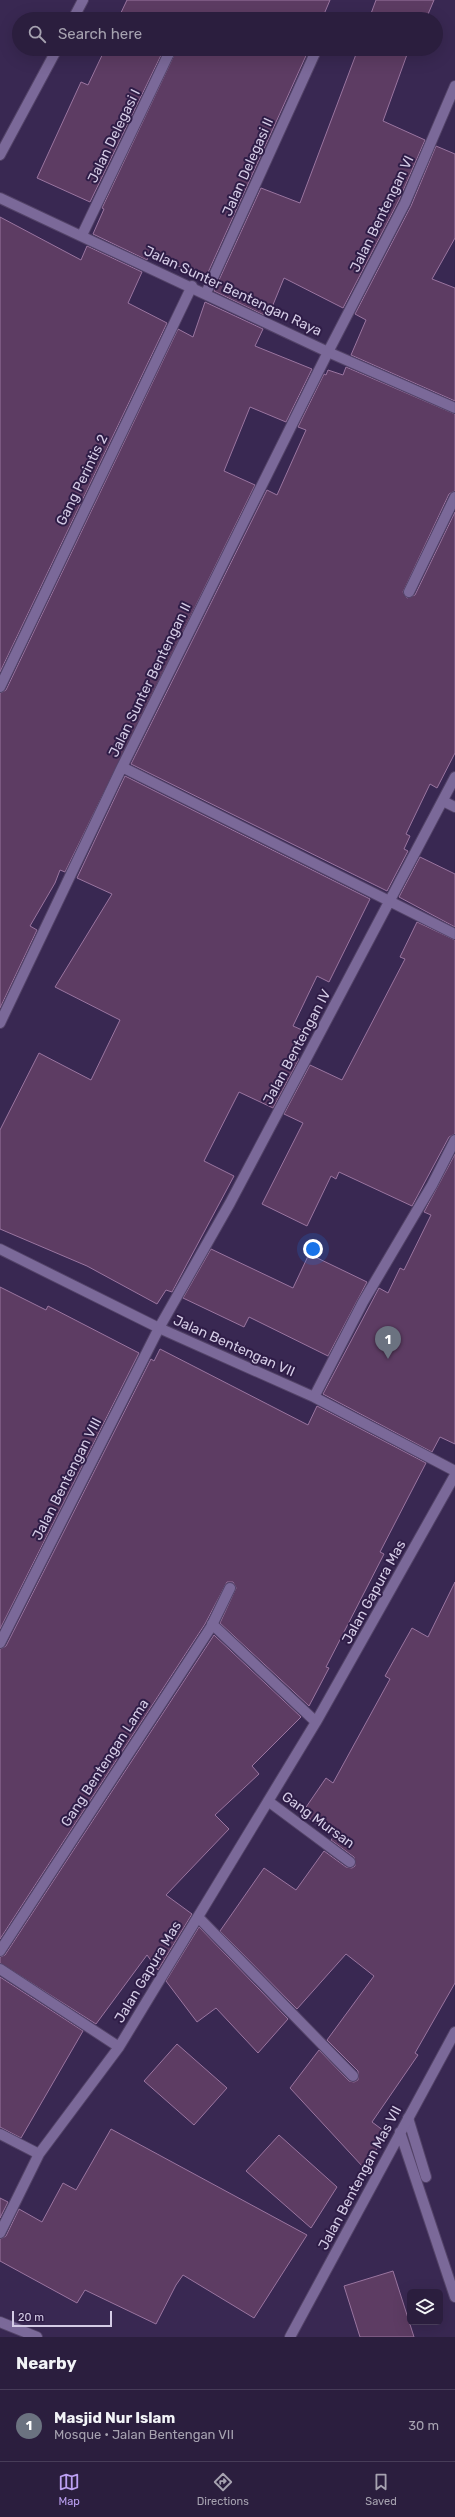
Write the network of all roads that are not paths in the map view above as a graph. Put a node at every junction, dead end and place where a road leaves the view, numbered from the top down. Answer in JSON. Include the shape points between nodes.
{"nodes":[{"id":1,"x":83,"y":0,"type":"edge"},
{"id":2,"x":77,"y":12,"type":"edge"},
{"id":3,"x":53,"y":56,"type":"edge"},
{"id":4,"x":168,"y":56,"type":"edge"},
{"id":5,"x":314,"y":56,"type":"edge"},
{"id":6,"x":455,"y":86,"type":"edge"},
{"id":7,"x":0,"y":155,"type":"edge"},
{"id":8,"x":0,"y":198,"type":"edge"},
{"id":9,"x":82,"y":235,"type":"junction"},
{"id":10,"x":192,"y":286,"type":"junction"},
{"id":11,"x":206,"y":293,"type":"junction"},
{"id":12,"x":328,"y":352,"type":"junction"},
{"id":13,"x":455,"y":408,"type":"edge"},
{"id":14,"x":455,"y":497,"type":"edge"},
{"id":15,"x":409,"y":592,"type":"dead end"},
{"id":16,"x":0,"y":687,"type":"edge"},
{"id":17,"x":122,"y":767,"type":"junction"},
{"id":18,"x":455,"y":777,"type":"edge"},
{"id":19,"x":443,"y":802,"type":"junction"},
{"id":20,"x":455,"y":807,"type":"edge"},
{"id":21,"x":389,"y":902,"type":"junction"},
{"id":22,"x":455,"y":934,"type":"edge"},
{"id":23,"x":0,"y":1023,"type":"edge"},
{"id":24,"x":455,"y":1140,"type":"edge"},
{"id":25,"x":0,"y":1249,"type":"edge"},
{"id":26,"x":159,"y":1328,"type":"junction"},
{"id":27,"x":314,"y":1397,"type":"junction"},
{"id":28,"x":455,"y":1470,"type":"edge"},
{"id":29,"x":455,"y":1475,"type":"edge"},
{"id":30,"x":230,"y":1588,"type":"dead end"},
{"id":31,"x":212,"y":1624,"type":"junction"},
{"id":32,"x":0,"y":1644,"type":"edge"},
{"id":33,"x":316,"y":1722,"type":"junction"},
{"id":34,"x":268,"y":1801,"type":"junction"},
{"id":35,"x":350,"y":1862,"type":"dead end"},
{"id":36,"x":198,"y":1917,"type":"junction"},
{"id":37,"x":0,"y":1951,"type":"edge"},
{"id":38,"x":0,"y":1969,"type":"edge"},
{"id":39,"x":455,"y":2032,"type":"edge"},
{"id":40,"x":119,"y":2047,"type":"junction"},
{"id":41,"x":353,"y":2076,"type":"dead end"},
{"id":42,"x":408,"y":2118,"type":"junction"},
{"id":43,"x":400,"y":2132,"type":"junction"},
{"id":44,"x":0,"y":2134,"type":"edge"},
{"id":45,"x":39,"y":2154,"type":"junction"},
{"id":46,"x":426,"y":2177,"type":"dead end"},
{"id":47,"x":0,"y":2233,"type":"edge"},
{"id":48,"x":455,"y":2297,"type":"edge"},
{"id":49,"x":0,"y":2322,"type":"edge"},
{"id":50,"x":37,"y":2337,"type":"edge"},
{"id":51,"x":290,"y":2337,"type":"edge"}],
"edges":[{"from":1,"to":2,"type":"street"},
{"from":3,"to":7,"type":"street"},
{"from":4,"to":9,"type":"street","name":"Jalan Delegasi I"},
{"from":5,"to":11,"type":"street","name":"Jalan Delegasi II"},
{"from":6,"to":12,"type":"street","name":"Jalan Bentengan VI","via":[[405,203]]},
{"from":8,"to":9,"type":"street","name":"Jalan Sunter Bentengan Raya"},
{"from":9,"to":10,"type":"street","name":"Jalan Sunter Bentengan Raya"},
{"from":10,"to":11,"type":"street","name":"Jalan Sunter Bentengan Raya"},
{"from":10,"to":16,"type":"street","name":"Gang Perintis 2"},
{"from":11,"to":12,"type":"street","name":"Jalan Sunter Bentengan Raya"},
{"from":12,"to":13,"type":"street","name":"Jalan Sunter Bentengan Raya"},
{"from":12,"to":17,"type":"street","name":"Jalan Sunter Bentengan II"},
{"from":14,"to":15,"type":"street"},
{"from":17,"to":21,"type":"street"},
{"from":17,"to":23,"type":"street","name":"Jalan Sunter Bentengan II"},
{"from":18,"to":19,"type":"street","name":"Jalan Bentengan IV"},
{"from":19,"to":20,"type":"street"},
{"from":19,"to":21,"type":"street","name":"Jalan Bentengan IV"},
{"from":21,"to":22,"type":"street"},
{"from":21,"to":26,"type":"street","name":"Jalan Bentengan IV","via":[[230,1203]]},
{"from":24,"to":27,"type":"street","via":[[432,1185],[363,1302]]},
{"from":25,"to":26,"type":"street","name":"Jalan Bentengan VII"},
{"from":26,"to":27,"type":"street","name":"Jalan Bentengan VII"},
{"from":26,"to":32,"type":"street","name":"Jalan Bentengan VIII"},
{"from":27,"to":28,"type":"street","name":"Jalan Bentengan VII"},
{"from":29,"to":33,"type":"street","name":"Jalan Gapura Mas"},
{"from":30,"to":31,"type":"street","name":"Gang Bentengan Lama"},
{"from":31,"to":33,"type":"street"},
{"from":31,"to":37,"type":"street","name":"Gang Bentengan Lama"},
{"from":33,"to":34,"type":"street","name":"Jalan Gapura Mas"},
{"from":34,"to":35,"type":"street","name":"Gang Mursan"},
{"from":34,"to":36,"type":"street","name":"Jalan Gapura Mas"},
{"from":36,"to":40,"type":"street","name":"Jalan Gapura Mas"},
{"from":36,"to":41,"type":"street"},
{"from":38,"to":40,"type":"street"},
{"from":39,"to":42,"type":"street","name":"Jalan Bentengan Mas VII"},
{"from":40,"to":45,"type":"street","name":"Jalan Gapura Mas"},
{"from":42,"to":43,"type":"street","name":"Jalan Bentengan Mas VII"},
{"from":42,"to":46,"type":"street"},
{"from":43,"to":48,"type":"street"},
{"from":43,"to":51,"type":"street","name":"Jalan Bentengan Mas VII"},
{"from":44,"to":45,"type":"street"},
{"from":45,"to":47,"type":"street","name":"Jalan Gapura Mas"},
{"from":49,"to":50,"type":"street"}]}
